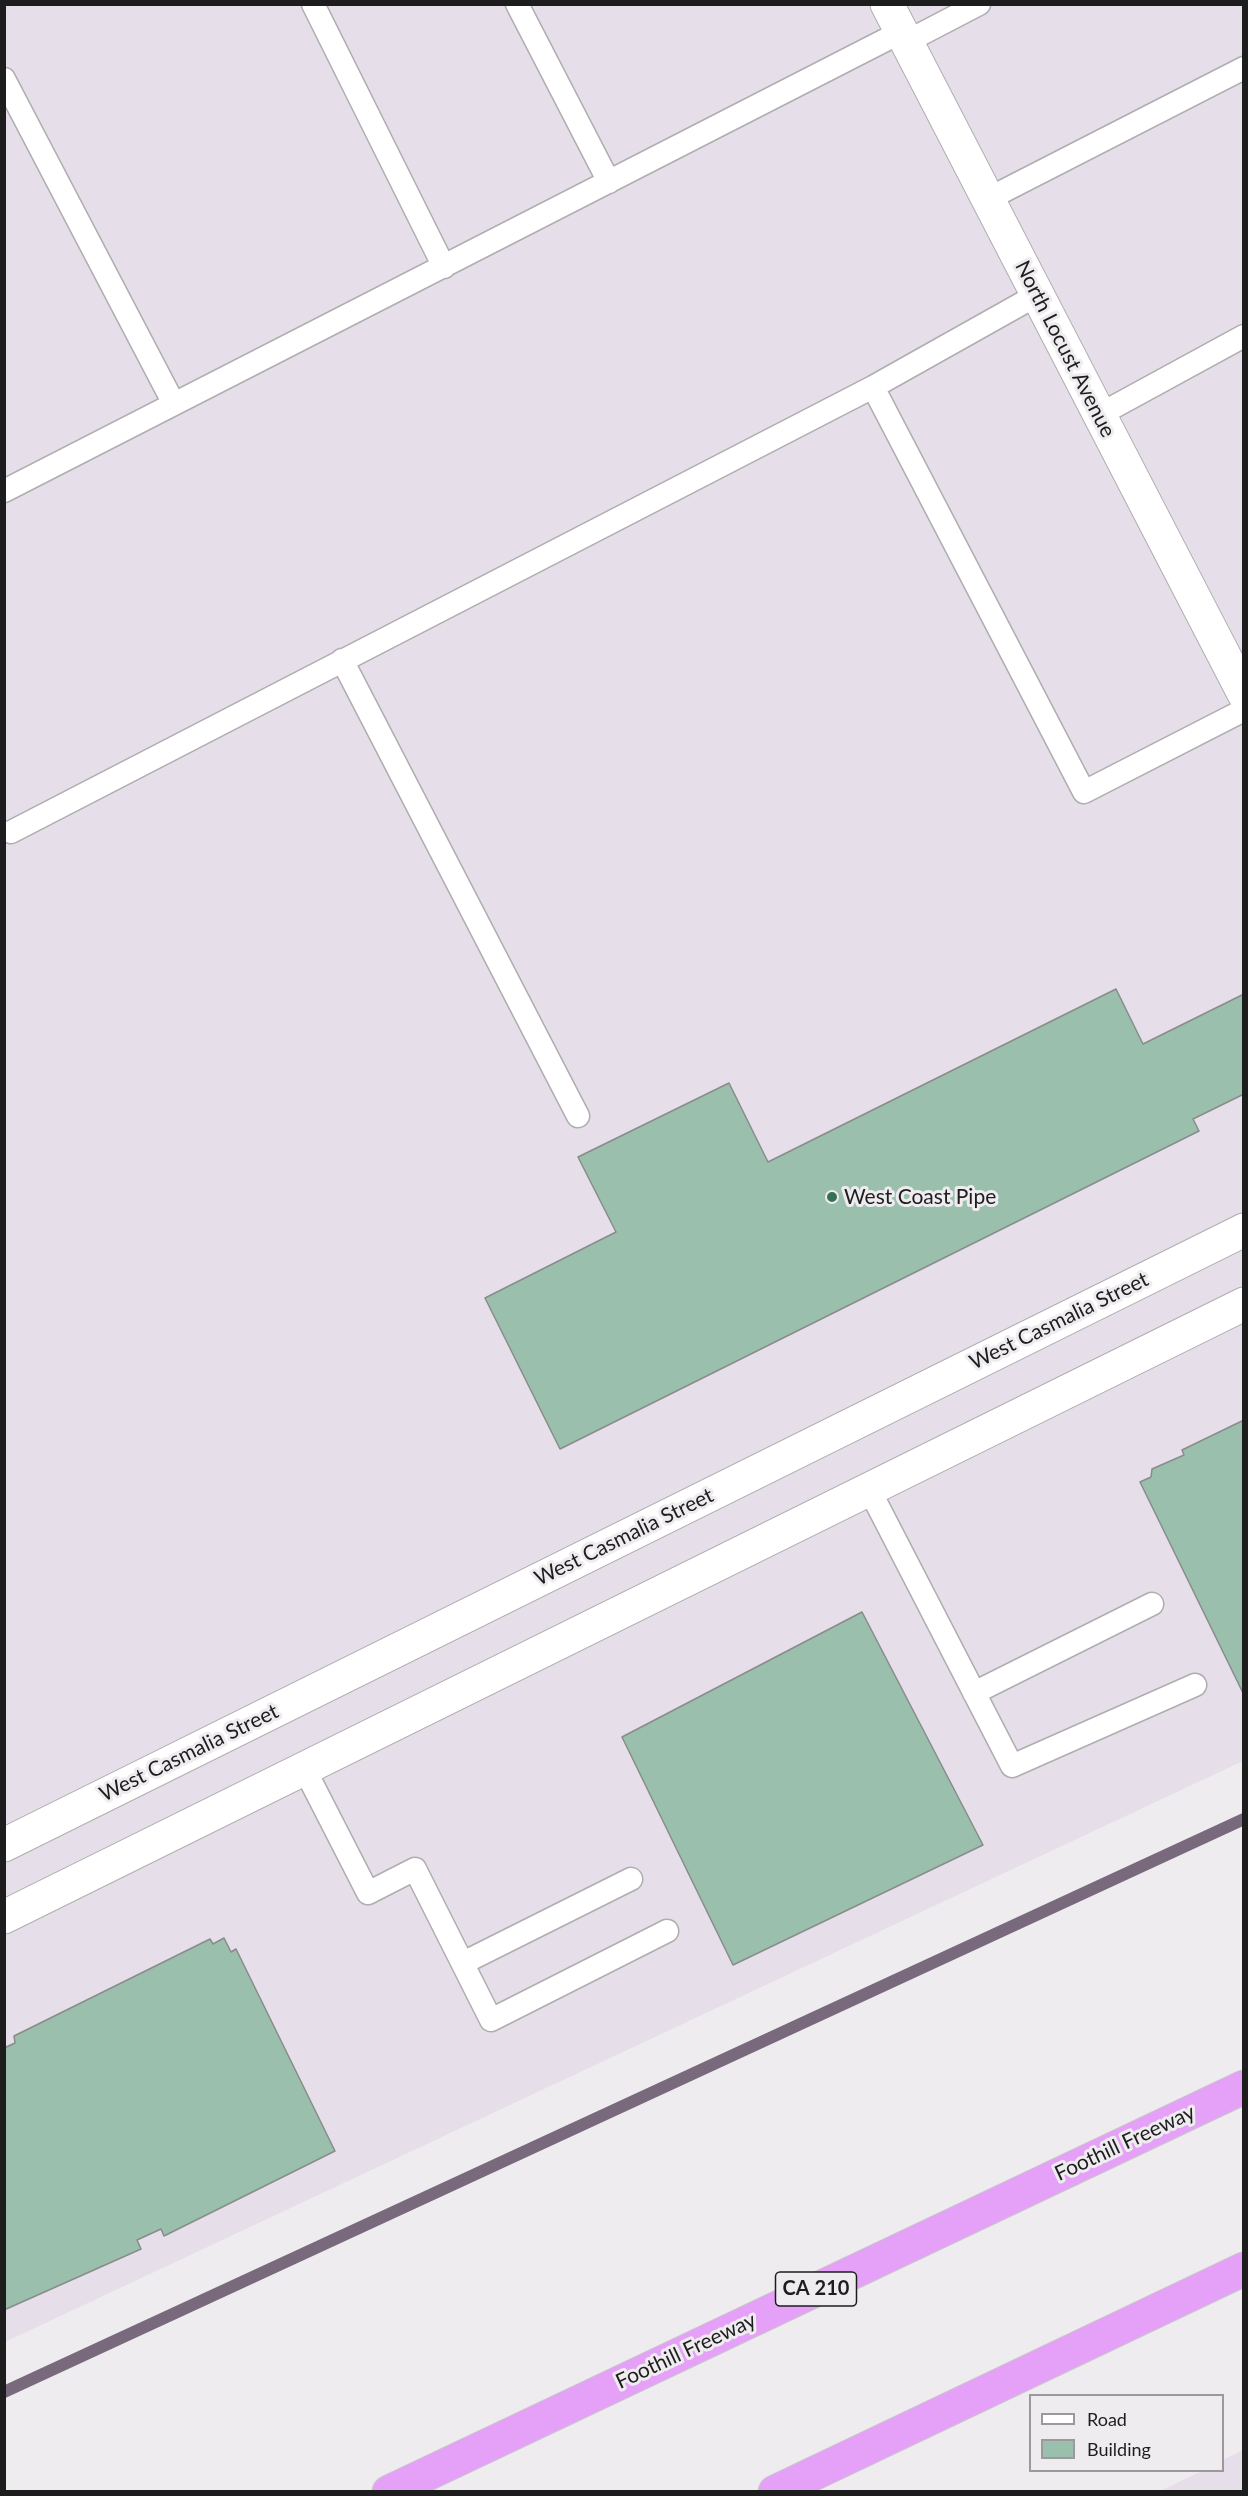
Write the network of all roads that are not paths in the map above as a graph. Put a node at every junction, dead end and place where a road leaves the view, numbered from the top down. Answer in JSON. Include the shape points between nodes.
{"nodes":[{"id":1,"x":313,"y":4,"type":"edge"},
{"id":2,"x":517,"y":4,"type":"edge"},
{"id":3,"x":979,"y":4,"type":"edge"},
{"id":4,"x":898,"y":26,"type":"edge"},
{"id":5,"x":1244,"y":68,"type":"edge"},
{"id":6,"x":4,"y":79,"type":"edge"},
{"id":7,"x":609,"y":182,"type":"junction"},
{"id":8,"x":988,"y":199,"type":"junction"},
{"id":9,"x":444,"y":267,"type":"junction"},
{"id":10,"x":1037,"y":296,"type":"junction"},
{"id":11,"x":1244,"y":336,"type":"edge"},
{"id":12,"x":873,"y":387,"type":"junction"},
{"id":13,"x":174,"y":404,"type":"junction"},
{"id":14,"x":1100,"y":416,"type":"junction"},
{"id":15,"x":4,"y":491,"type":"edge"},
{"id":16,"x":342,"y":660,"type":"junction"},
{"id":17,"x":1244,"y":694,"type":"edge"},
{"id":18,"x":1244,"y":710,"type":"edge"},
{"id":19,"x":11,"y":832,"type":"dead end"},
{"id":20,"x":578,"y":1116,"type":"dead end"},
{"id":21,"x":1244,"y":1230,"type":"edge"},
{"id":22,"x":1244,"y":1304,"type":"edge"},
{"id":23,"x":870,"y":1489,"type":"junction"},
{"id":24,"x":1152,"y":1604,"type":"dead end"},
{"id":25,"x":1195,"y":1685,"type":"dead end"},
{"id":26,"x":974,"y":1693,"type":"junction"},
{"id":27,"x":304,"y":1768,"type":"junction"},
{"id":28,"x":4,"y":1845,"type":"edge"},
{"id":29,"x":631,"y":1879,"type":"dead end"},
{"id":30,"x":4,"y":1917,"type":"edge"},
{"id":31,"x":667,"y":1931,"type":"dead end"},
{"id":32,"x":463,"y":1963,"type":"junction"},
{"id":33,"x":1244,"y":2087,"type":"edge"},
{"id":34,"x":1244,"y":2269,"type":"edge"},
{"id":35,"x":778,"y":2490,"type":"edge"},
{"id":36,"x":388,"y":2492,"type":"edge"}],
"edges":[{"from":1,"to":9,"type":"lane"},
{"from":2,"to":7,"type":"lane"},
{"from":3,"to":4,"type":"lane"},
{"from":4,"to":7,"type":"lane"},
{"from":4,"to":8,"type":"street","name":"North Locust Avenue"},
{"from":5,"to":8,"type":"lane"},
{"from":6,"to":13,"type":"lane"},
{"from":7,"to":9,"type":"lane"},
{"from":8,"to":10,"type":"street","name":"North Locust Avenue"},
{"from":9,"to":13,"type":"lane"},
{"from":10,"to":12,"type":"lane"},
{"from":10,"to":14,"type":"street","name":"North Locust Avenue"},
{"from":11,"to":14,"type":"lane"},
{"from":12,"to":16,"type":"lane"},
{"from":12,"to":18,"type":"lane","via":[[1084,792]]},
{"from":13,"to":15,"type":"lane"},
{"from":14,"to":17,"type":"street","name":"North Locust Avenue"},
{"from":16,"to":19,"type":"lane"},
{"from":16,"to":20,"type":"lane"},
{"from":21,"to":28,"type":"street","name":"West Casmalia Street"},
{"from":22,"to":23,"type":"street"},
{"from":23,"to":26,"type":"lane"},
{"from":23,"to":27,"type":"street"},
{"from":24,"to":26,"type":"lane"},
{"from":25,"to":26,"type":"lane","via":[[1012,1766]]},
{"from":27,"to":30,"type":"street"},
{"from":27,"to":32,"type":"lane","via":[[368,1893],[415,1869]]},
{"from":29,"to":32,"type":"lane"},
{"from":31,"to":32,"type":"lane","via":[[491,2020]]},
{"from":33,"to":36,"type":"highway","name":"Foothill Freeway","number":"CA 210"},
{"from":34,"to":35,"type":"highway"}]}
